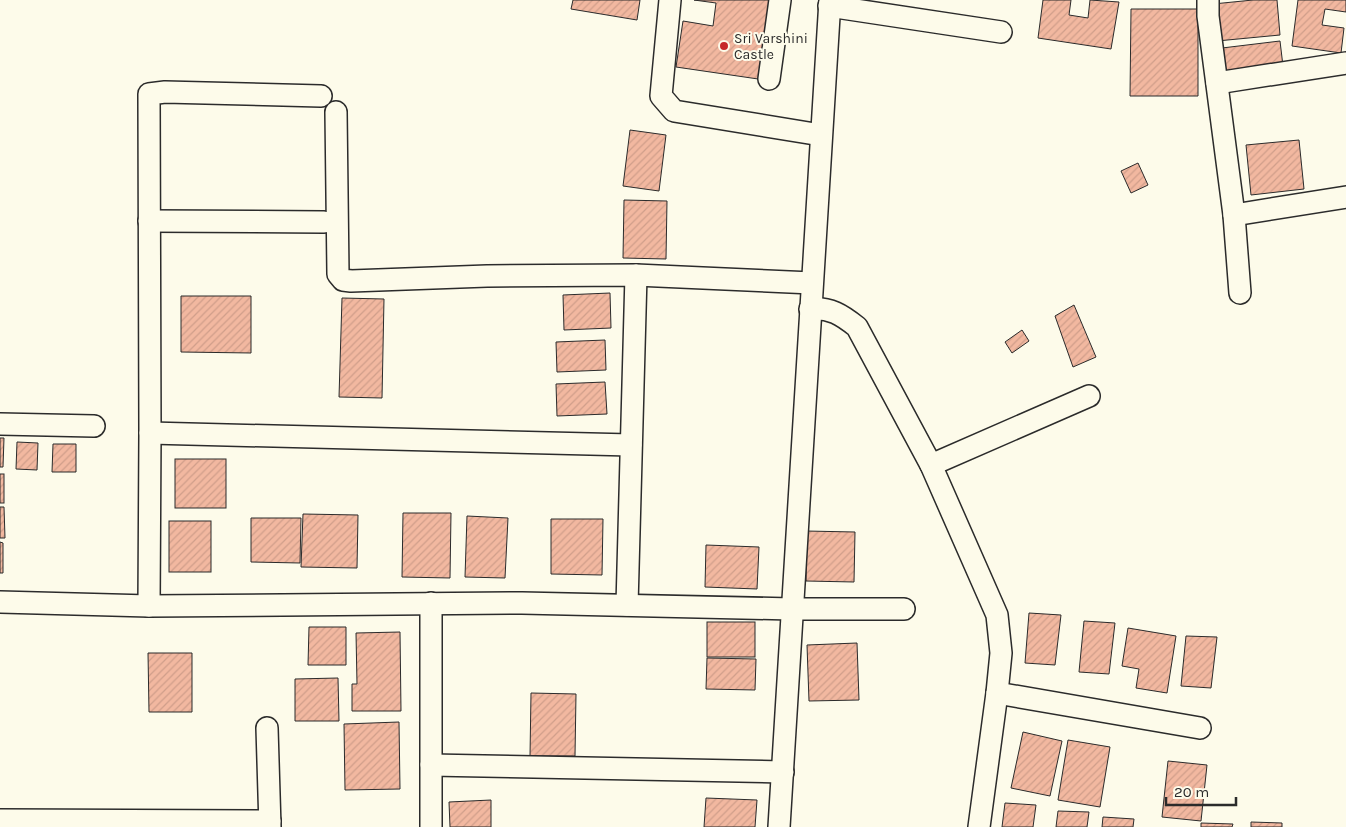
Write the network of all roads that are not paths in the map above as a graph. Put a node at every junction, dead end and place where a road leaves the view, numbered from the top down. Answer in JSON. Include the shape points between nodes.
{"nodes":[{"id":1,"x":670,"y":0,"type":"edge"},
{"id":2,"x":780,"y":0,"type":"edge"},
{"id":3,"x":1208,"y":0,"type":"edge"},
{"id":4,"x":829,"y":3,"type":"edge"},
{"id":5,"x":1001,"y":32,"type":"dead end"},
{"id":6,"x":1346,"y":63,"type":"edge"},
{"id":7,"x":769,"y":80,"type":"dead end"},
{"id":8,"x":1217,"y":83,"type":"junction"},
{"id":9,"x":321,"y":96,"type":"dead end"},
{"id":10,"x":336,"y":112,"type":"dead end"},
{"id":11,"x":821,"y":135,"type":"junction"},
{"id":12,"x":1346,"y":197,"type":"edge"},
{"id":13,"x":1234,"y":214,"type":"junction"},
{"id":14,"x":149,"y":221,"type":"junction"},
{"id":15,"x":324,"y":222,"type":"dead end"},
{"id":16,"x":636,"y":275,"type":"junction"},
{"id":17,"x":812,"y":283,"type":"junction"},
{"id":18,"x":1240,"y":293,"type":"dead end"},
{"id":19,"x":810,"y":309,"type":"junction"},
{"id":20,"x":1089,"y":396,"type":"dead end"},
{"id":21,"x":0,"y":424,"type":"edge"},
{"id":22,"x":94,"y":426,"type":"dead end"},
{"id":23,"x":150,"y":433,"type":"junction"},
{"id":24,"x":632,"y":445,"type":"junction"},
{"id":25,"x":930,"y":465,"type":"junction"},
{"id":26,"x":0,"y":602,"type":"edge"},
{"id":27,"x":431,"y":603,"type":"junction"},
{"id":28,"x":627,"y":605,"type":"junction"},
{"id":29,"x":149,"y":606,"type":"junction"},
{"id":30,"x":904,"y":608,"type":"dead end"},
{"id":31,"x":792,"y":610,"type":"junction"},
{"id":32,"x":997,"y":693,"type":"junction"},
{"id":33,"x":267,"y":728,"type":"dead end"},
{"id":34,"x":1200,"y":728,"type":"dead end"},
{"id":35,"x":431,"y":765,"type":"junction"},
{"id":36,"x":782,"y":772,"type":"junction"},
{"id":37,"x":0,"y":820,"type":"edge"},
{"id":38,"x":270,"y":824,"type":"edge"},
{"id":39,"x":431,"y":827,"type":"edge"},
{"id":40,"x":779,"y":827,"type":"edge"},
{"id":41,"x":979,"y":827,"type":"edge"}],
"edges":[{"from":1,"to":11,"type":"street","via":[[661,96],[674,111]]},
{"from":2,"to":7,"type":"street"},
{"from":3,"to":8,"type":"street"},
{"from":4,"to":5,"type":"street"},
{"from":4,"to":11,"type":"street"},
{"from":6,"to":8,"type":"street"},
{"from":8,"to":13,"type":"street"},
{"from":9,"to":14,"type":"street","via":[[149,94]]},
{"from":10,"to":16,"type":"street","via":[[338,274],[343,280]]},
{"from":11,"to":17,"type":"street"},
{"from":12,"to":13,"type":"street"},
{"from":13,"to":18,"type":"street"},
{"from":14,"to":15,"type":"street"},
{"from":14,"to":23,"type":"street"},
{"from":16,"to":17,"type":"street"},
{"from":16,"to":24,"type":"street"},
{"from":17,"to":19,"type":"street"},
{"from":19,"to":25,"type":"street","via":[[822,308],[840,314],[858,327]]},
{"from":19,"to":31,"type":"street"},
{"from":20,"to":25,"type":"street"},
{"from":21,"to":22,"type":"street"},
{"from":23,"to":24,"type":"street"},
{"from":23,"to":29,"type":"street"},
{"from":24,"to":28,"type":"street"},
{"from":25,"to":32,"type":"street","via":[[997,615],[1001,653]]},
{"from":26,"to":29,"type":"street"},
{"from":27,"to":28,"type":"street"},
{"from":27,"to":29,"type":"street"},
{"from":27,"to":35,"type":"street"},
{"from":28,"to":31,"type":"street"},
{"from":30,"to":31,"type":"street"},
{"from":31,"to":36,"type":"street"},
{"from":32,"to":34,"type":"street"},
{"from":32,"to":41,"type":"street"},
{"from":33,"to":38,"type":"street"},
{"from":35,"to":36,"type":"street"},
{"from":35,"to":39,"type":"street"},
{"from":36,"to":40,"type":"street"},
{"from":37,"to":38,"type":"street"}]}
